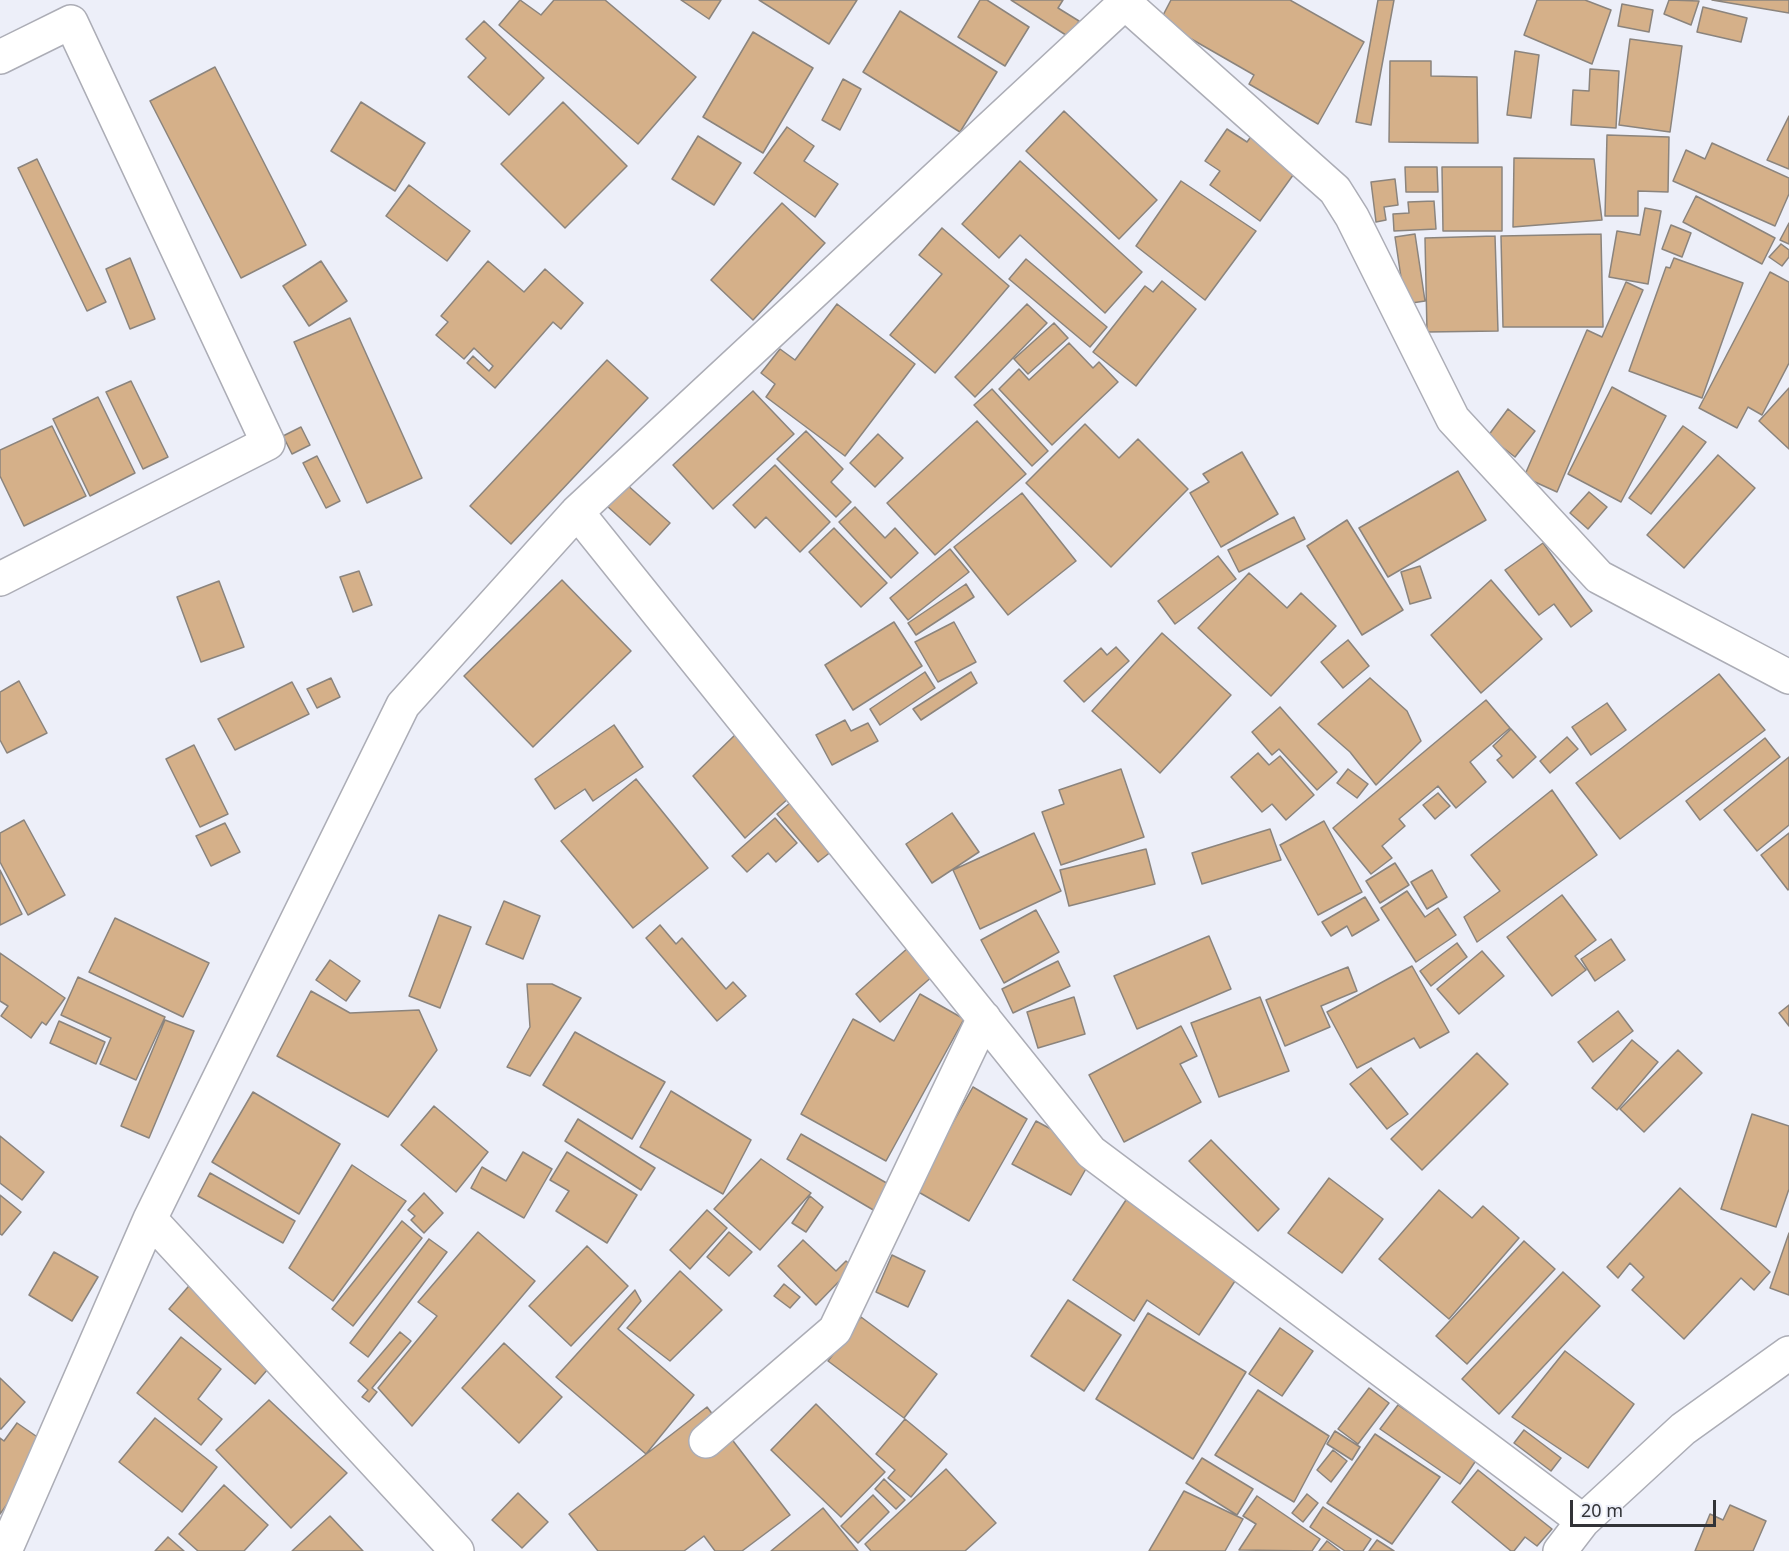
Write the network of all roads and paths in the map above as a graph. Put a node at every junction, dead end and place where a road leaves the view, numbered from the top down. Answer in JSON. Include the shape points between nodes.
{"nodes":[{"id":1,"x":1126,"y":2,"type":"edge"},
{"id":2,"x":0,"y":57,"type":"edge"},
{"id":3,"x":577,"y":512,"type":"junction"},
{"id":4,"x":0,"y":579,"type":"edge"},
{"id":5,"x":1789,"y":677,"type":"edge"},
{"id":6,"x":984,"y":1018,"type":"junction"},
{"id":7,"x":150,"y":1219,"type":"junction"},
{"id":8,"x":1789,"y":1353,"type":"edge"},
{"id":9,"x":706,"y":1441,"type":"dead end"},
{"id":10,"x":1583,"y":1521,"type":"junction"},
{"id":11,"x":5,"y":1551,"type":"edge"},
{"id":12,"x":457,"y":1551,"type":"edge"},
{"id":13,"x":1560,"y":1551,"type":"edge"}],
"edges":[{"from":1,"to":3,"type":"street"},
{"from":1,"to":5,"type":"street","via":[[1335,190],[1453,419],[1599,577]]},
{"from":2,"to":4,"type":"street","via":[[71,21],[268,443]]},
{"from":3,"to":6,"type":"street"},
{"from":3,"to":7,"type":"street","via":[[403,705]]},
{"from":6,"to":9,"type":"street","via":[[835,1330]]},
{"from":6,"to":10,"type":"street","via":[[1091,1152]]},
{"from":7,"to":11,"type":"street"},
{"from":7,"to":12,"type":"street"},
{"from":8,"to":10,"type":"street","via":[[1683,1429]]},
{"from":10,"to":13,"type":"street"}]}
